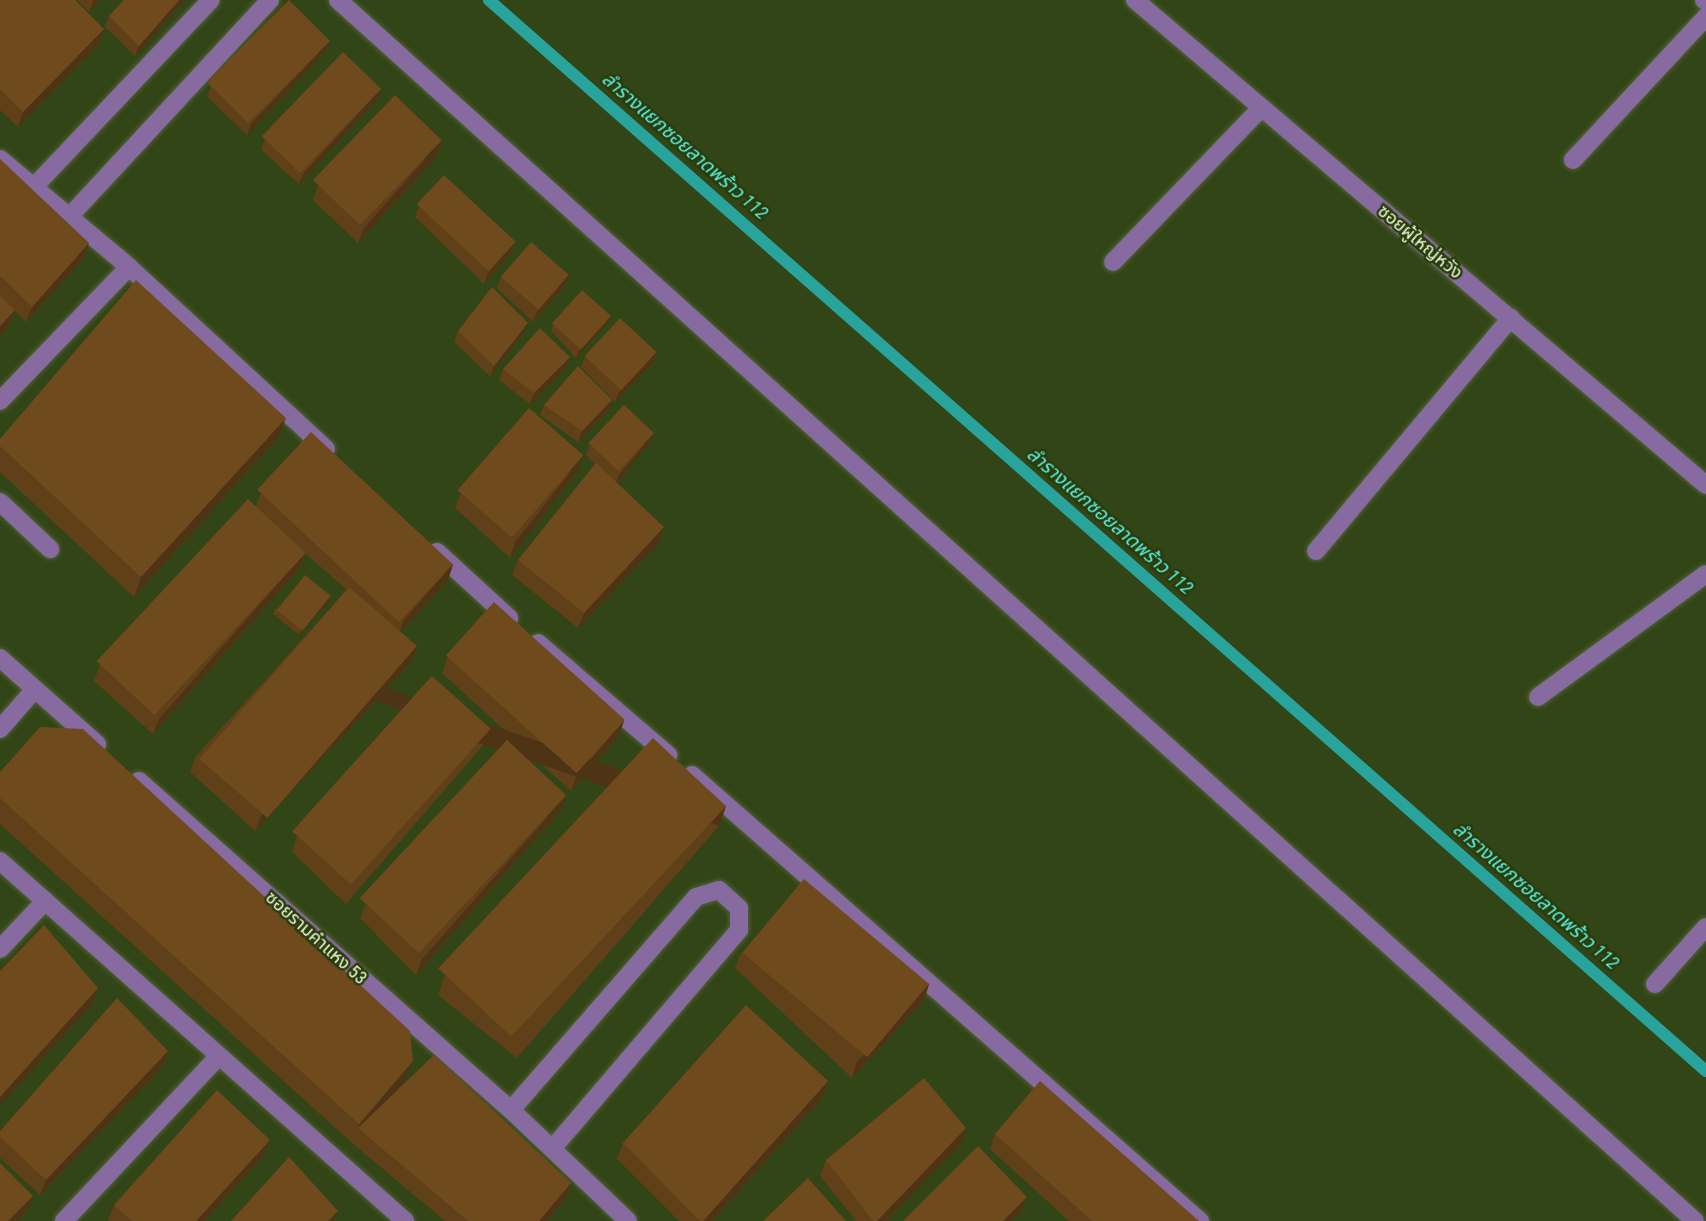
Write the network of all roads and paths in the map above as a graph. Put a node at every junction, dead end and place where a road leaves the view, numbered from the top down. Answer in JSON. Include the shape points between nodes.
{"nodes":[{"id":1,"x":211,"y":0,"type":"edge"},
{"id":2,"x":270,"y":0,"type":"edge"},
{"id":3,"x":338,"y":0,"type":"edge"},
{"id":4,"x":1135,"y":0,"type":"edge"},
{"id":5,"x":1706,"y":17,"type":"edge"},
{"id":6,"x":1261,"y":108,"type":"junction"},
{"id":7,"x":0,"y":159,"type":"edge"},
{"id":8,"x":1573,"y":160,"type":"dead end"},
{"id":9,"x":32,"y":189,"type":"junction"},
{"id":10,"x":69,"y":217,"type":"junction"},
{"id":11,"x":1113,"y":262,"type":"dead end"},
{"id":12,"x":129,"y":267,"type":"junction"},
{"id":13,"x":1511,"y":318,"type":"junction"},
{"id":14,"x":0,"y":401,"type":"edge"},
{"id":15,"x":342,"y":465,"type":"edge"},
{"id":16,"x":1706,"y":485,"type":"edge"},
{"id":17,"x":0,"y":502,"type":"edge"},
{"id":18,"x":424,"y":540,"type":"edge"},
{"id":19,"x":50,"y":549,"type":"dead end"},
{"id":20,"x":1316,"y":551,"type":"dead end"},
{"id":21,"x":1706,"y":574,"type":"edge"},
{"id":22,"x":0,"y":658,"type":"edge"},
{"id":23,"x":35,"y":689,"type":"junction"},
{"id":24,"x":1538,"y":697,"type":"dead end"},
{"id":25,"x":0,"y":729,"type":"edge"},
{"id":26,"x":107,"y":753,"type":"edge"},
{"id":27,"x":128,"y":771,"type":"edge"},
{"id":28,"x":0,"y":861,"type":"edge"},
{"id":29,"x":45,"y":901,"type":"junction"},
{"id":30,"x":1706,"y":927,"type":"edge"},
{"id":31,"x":0,"y":948,"type":"edge"},
{"id":32,"x":1654,"y":984,"type":"dead end"},
{"id":33,"x":219,"y":1056,"type":"junction"},
{"id":34,"x":511,"y":1111,"type":"junction"},
{"id":35,"x":552,"y":1149,"type":"junction"},
{"id":36,"x":400,"y":1219,"type":"edge"},
{"id":37,"x":64,"y":1221,"type":"edge"},
{"id":38,"x":628,"y":1221,"type":"edge"},
{"id":39,"x":1199,"y":1221,"type":"edge"},
{"id":40,"x":1695,"y":1221,"type":"edge"}],
"edges":[{"from":1,"to":9,"type":"street"},
{"from":2,"to":10,"type":"street"},
{"from":3,"to":40,"type":"street"},
{"from":4,"to":6,"type":"street","name":"ซอยผู้ใหญ่หวัง"},
{"from":5,"to":8,"type":"street"},
{"from":6,"to":11,"type":"street"},
{"from":6,"to":13,"type":"street","name":"ซอยผู้ใหญ่หวัง"},
{"from":7,"to":9,"type":"street"},
{"from":9,"to":10,"type":"street"},
{"from":10,"to":12,"type":"street"},
{"from":12,"to":14,"type":"street"},
{"from":12,"to":15,"type":"street"},
{"from":13,"to":16,"type":"street","name":"ซอยผู้ใหญ่หวัง"},
{"from":13,"to":20,"type":"street"},
{"from":17,"to":19,"type":"street"},
{"from":18,"to":39,"type":"street"},
{"from":21,"to":24,"type":"street"},
{"from":22,"to":23,"type":"street"},
{"from":23,"to":25,"type":"street"},
{"from":23,"to":26,"type":"street"},
{"from":27,"to":34,"type":"street","name":"ซอยรามคำแหง 53"},
{"from":28,"to":29,"type":"street"},
{"from":29,"to":31,"type":"street"},
{"from":29,"to":33,"type":"street"},
{"from":30,"to":32,"type":"street"},
{"from":33,"to":36,"type":"street"},
{"from":33,"to":37,"type":"street"},
{"from":34,"to":35,"type":"street","name":"ซอยรามคำแหง 53"},
{"from":34,"to":35,"type":"street","via":[[696,897],[719,890],[739,908],[738,930]]},
{"from":35,"to":38,"type":"street","name":"ซอยรามคำแหง 53"}]}
